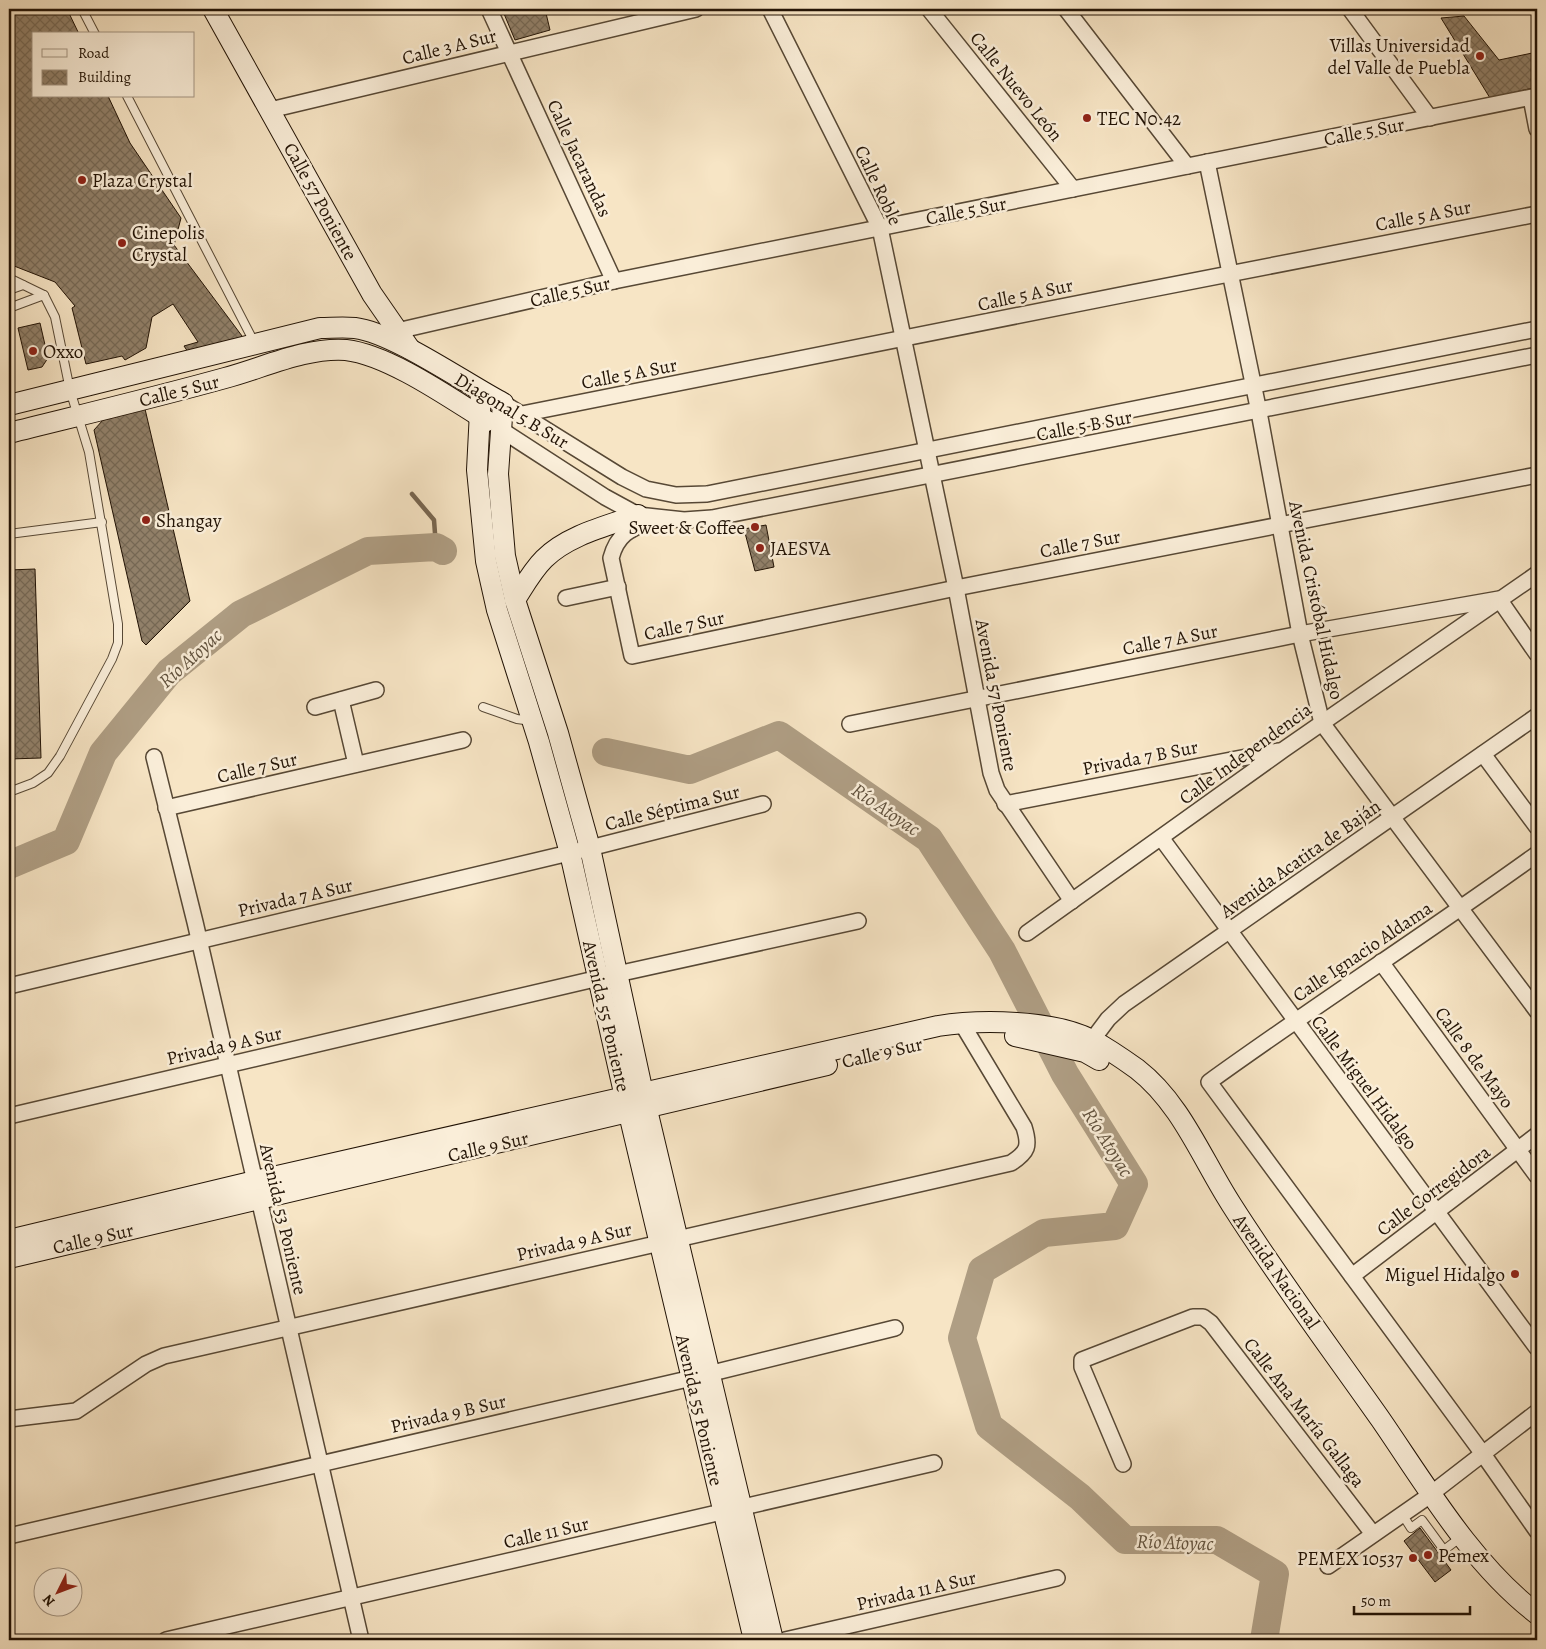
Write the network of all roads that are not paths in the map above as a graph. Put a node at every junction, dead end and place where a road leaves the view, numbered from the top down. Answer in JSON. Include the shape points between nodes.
{"nodes":[{"id":1,"x":82,"y":9,"type":"edge"},
{"id":2,"x":213,"y":9,"type":"edge"},
{"id":3,"x":489,"y":9,"type":"edge"},
{"id":4,"x":696,"y":9,"type":"edge"},
{"id":5,"x":770,"y":9,"type":"edge"},
{"id":6,"x":929,"y":9,"type":"edge"},
{"id":7,"x":1066,"y":9,"type":"edge"},
{"id":8,"x":1350,"y":9,"type":"edge"},
{"id":9,"x":94,"y":32,"type":"edge"},
{"id":10,"x":509,"y":52,"type":"junction"},
{"id":11,"x":1534,"y":97,"type":"edge"},
{"id":12,"x":128,"y":98,"type":"edge"},
{"id":13,"x":270,"y":110,"type":"junction"},
{"id":14,"x":1430,"y":118,"type":"junction"},
{"id":15,"x":1537,"y":129,"type":"edge"},
{"id":16,"x":1207,"y":162,"type":"junction"},
{"id":17,"x":1187,"y":166,"type":"junction"},
{"id":18,"x":1073,"y":189,"type":"junction"},
{"id":19,"x":1537,"y":214,"type":"edge"},
{"id":20,"x":880,"y":228,"type":"junction"},
{"id":21,"x":1229,"y":272,"type":"junction"},
{"id":22,"x":9,"y":278,"type":"edge"},
{"id":23,"x":614,"y":281,"type":"junction"},
{"id":24,"x":23,"y":285,"type":"junction"},
{"id":25,"x":9,"y":290,"type":"edge"},
{"id":26,"x":372,"y":294,"type":"junction"},
{"id":27,"x":44,"y":295,"type":"junction"},
{"id":28,"x":9,"y":308,"type":"edge"},
{"id":29,"x":355,"y":328,"type":"junction"},
{"id":30,"x":1537,"y":329,"type":"edge"},
{"id":31,"x":397,"y":331,"type":"junction"},
{"id":32,"x":376,"y":334,"type":"joint"},
{"id":33,"x":904,"y":340,"type":"junction"},
{"id":34,"x":255,"y":344,"type":"junction"},
{"id":35,"x":411,"y":351,"type":"junction"},
{"id":36,"x":217,"y":353,"type":"junction"},
{"id":37,"x":1537,"y":355,"type":"edge"},
{"id":38,"x":379,"y":359,"type":"joint"},
{"id":39,"x":226,"y":378,"type":"junction"},
{"id":40,"x":1253,"y":385,"type":"junction"},
{"id":41,"x":435,"y":389,"type":"junction"},
{"id":42,"x":70,"y":390,"type":"junction"},
{"id":43,"x":481,"y":392,"type":"junction"},
{"id":44,"x":503,"y":403,"type":"junction"},
{"id":45,"x":9,"y":405,"type":"edge"},
{"id":46,"x":1258,"y":412,"type":"junction"},
{"id":47,"x":522,"y":414,"type":"junction"},
{"id":48,"x":478,"y":415,"type":"junction"},
{"id":49,"x":78,"y":416,"type":"junction"},
{"id":50,"x":500,"y":428,"type":"junction"},
{"id":51,"x":9,"y":433,"type":"edge"},
{"id":52,"x":926,"y":450,"type":"junction"},
{"id":53,"x":1537,"y":475,"type":"edge"},
{"id":54,"x":931,"y":476,"type":"junction"},
{"id":55,"x":646,"y":488,"type":"joint"},
{"id":56,"x":647,"y":517,"type":"junction"},
{"id":57,"x":102,"y":522,"type":"junction"},
{"id":58,"x":1280,"y":524,"type":"junction"},
{"id":59,"x":9,"y":534,"type":"edge"},
{"id":60,"x":1537,"y":574,"type":"edge"},
{"id":61,"x":618,"y":587,"type":"junction"},
{"id":62,"x":956,"y":588,"type":"junction"},
{"id":63,"x":566,"y":598,"type":"dead end"},
{"id":64,"x":1499,"y":599,"type":"junction"},
{"id":65,"x":515,"y":600,"type":"junction"},
{"id":66,"x":1300,"y":634,"type":"junction"},
{"id":67,"x":1537,"y":654,"type":"edge"},
{"id":68,"x":376,"y":690,"type":"dead end"},
{"id":69,"x":977,"y":697,"type":"junction"},
{"id":70,"x":341,"y":700,"type":"junction"},
{"id":71,"x":315,"y":707,"type":"dead end"},
{"id":72,"x":484,"y":707,"type":"dead end"},
{"id":73,"x":1537,"y":716,"type":"edge"},
{"id":74,"x":533,"y":722,"type":"junction"},
{"id":75,"x":1322,"y":722,"type":"junction"},
{"id":76,"x":850,"y":724,"type":"dead end"},
{"id":77,"x":463,"y":740,"type":"dead end"},
{"id":78,"x":1282,"y":750,"type":"junction"},
{"id":79,"x":1483,"y":754,"type":"junction"},
{"id":80,"x":154,"y":757,"type":"dead end"},
{"id":81,"x":356,"y":764,"type":"junction"},
{"id":82,"x":9,"y":792,"type":"edge"},
{"id":83,"x":763,"y":804,"type":"dead end"},
{"id":84,"x":1005,"y":804,"type":"junction"},
{"id":85,"x":166,"y":808,"type":"junction"},
{"id":86,"x":1393,"y":818,"type":"junction"},
{"id":87,"x":1537,"y":827,"type":"edge"},
{"id":88,"x":1162,"y":838,"type":"junction"},
{"id":89,"x":590,"y":848,"type":"junction"},
{"id":90,"x":570,"y":853,"type":"junction"},
{"id":91,"x":1537,"y":854,"type":"edge"},
{"id":92,"x":1072,"y":901,"type":"junction"},
{"id":93,"x":1461,"y":909,"type":"junction"},
{"id":94,"x":858,"y":921,"type":"dead end"},
{"id":95,"x":1229,"y":932,"type":"junction"},
{"id":96,"x":1028,"y":933,"type":"dead end"},
{"id":97,"x":199,"y":940,"type":"junction"},
{"id":98,"x":1381,"y":962,"type":"junction"},
{"id":99,"x":608,"y":976,"type":"junction"},
{"id":100,"x":9,"y":986,"type":"edge"},
{"id":101,"x":1537,"y":1011,"type":"edge"},
{"id":102,"x":1294,"y":1020,"type":"junction"},
{"id":103,"x":964,"y":1028,"type":"junction"},
{"id":104,"x":1088,"y":1046,"type":"junction"},
{"id":105,"x":228,"y":1064,"type":"junction"},
{"id":106,"x":637,"y":1102,"type":"junction"},
{"id":107,"x":9,"y":1116,"type":"edge"},
{"id":108,"x":1537,"y":1135,"type":"edge"},
{"id":109,"x":1518,"y":1150,"type":"junction"},
{"id":110,"x":1537,"y":1176,"type":"edge"},
{"id":111,"x":257,"y":1190,"type":"junction"},
{"id":112,"x":1436,"y":1212,"type":"junction"},
{"id":113,"x":9,"y":1240,"type":"edge"},
{"id":114,"x":670,"y":1240,"type":"junction"},
{"id":115,"x":9,"y":1258,"type":"edge"},
{"id":116,"x":1352,"y":1276,"type":"junction"},
{"id":117,"x":895,"y":1328,"type":"dead end"},
{"id":118,"x":289,"y":1330,"type":"junction"},
{"id":119,"x":1537,"y":1348,"type":"edge"},
{"id":120,"x":701,"y":1376,"type":"junction"},
{"id":121,"x":1537,"y":1412,"type":"edge"},
{"id":122,"x":9,"y":1419,"type":"edge"},
{"id":123,"x":1483,"y":1454,"type":"junction"},
{"id":124,"x":319,"y":1462,"type":"junction"},
{"id":125,"x":934,"y":1463,"type":"dead end"},
{"id":126,"x":1123,"y":1464,"type":"dead end"},
{"id":127,"x":1427,"y":1497,"type":"junction"},
{"id":128,"x":733,"y":1509,"type":"junction"},
{"id":129,"x":1402,"y":1514,"type":"junction"},
{"id":130,"x":1537,"y":1531,"type":"edge"},
{"id":131,"x":1373,"y":1534,"type":"junction"},
{"id":132,"x":9,"y":1536,"type":"edge"},
{"id":133,"x":1458,"y":1539,"type":"junction"},
{"id":134,"x":1328,"y":1566,"type":"dead end"},
{"id":135,"x":1056,"y":1578,"type":"dead end"},
{"id":136,"x":351,"y":1597,"type":"junction"},
{"id":137,"x":1535,"y":1619,"type":"edge"},
{"id":138,"x":166,"y":1640,"type":"edge"},
{"id":139,"x":361,"y":1640,"type":"edge"},
{"id":140,"x":754,"y":1640,"type":"edge"},
{"id":141,"x":773,"y":1640,"type":"edge"},
{"id":142,"x":785,"y":1640,"type":"edge"}],
"edges":[{"from":1,"to":9,"type":"lane"},
{"from":2,"to":13,"type":"main road","name":"Calle 57 Poniente"},
{"from":3,"to":10,"type":"street","name":"Calle Jacarandas"},
{"from":4,"to":10,"type":"street","name":"Calle 3 A Sur"},
{"from":5,"to":20,"type":"street","name":"Calle Roble"},
{"from":6,"to":18,"type":"street","name":"Calle Nuevo León"},
{"from":7,"to":17,"type":"street"},
{"from":8,"to":14,"type":"street"},
{"from":10,"to":13,"type":"street","name":"Calle 3 A Sur"},
{"from":10,"to":23,"type":"street","name":"Calle Jacarandas"},
{"from":11,"to":14,"type":"street","name":"Calle 5 Sur"},
{"from":11,"to":15,"type":"street"},
{"from":12,"to":34,"type":"lane"},
{"from":13,"to":26,"type":"main road","name":"Calle 57 Poniente"},
{"from":14,"to":16,"type":"street","name":"Calle 5 Sur"},
{"from":16,"to":17,"type":"street","name":"Calle 5 Sur"},
{"from":16,"to":21,"type":"street","name":"Avenida Cristóbal Hidalgo"},
{"from":17,"to":18,"type":"street","name":"Calle 5 Sur"},
{"from":18,"to":20,"type":"street","name":"Calle 5 Sur"},
{"from":19,"to":21,"type":"street","name":"Calle 5 A Sur"},
{"from":20,"to":23,"type":"street","name":"Calle 5 Sur"},
{"from":20,"to":33,"type":"street","name":"Calle Roble"},
{"from":21,"to":33,"type":"street","name":"Calle 5 A Sur"},
{"from":21,"to":40,"type":"street","name":"Avenida Cristóbal Hidalgo"},
{"from":22,"to":24,"type":"lane"},
{"from":23,"to":31,"type":"street","name":"Calle 5 Sur"},
{"from":24,"to":25,"type":"lane"},
{"from":24,"to":27,"type":"lane"},
{"from":26,"to":29,"type":"main road","via":[[370,310]]},
{"from":26,"to":31,"type":"main road","name":"Calle 57 Poniente"},
{"from":27,"to":28,"type":"lane"},
{"from":27,"to":42,"type":"lane","via":[[56,317]]},
{"from":29,"to":32,"type":"main road","name":"Calle 5 Sur"},
{"from":29,"to":34,"type":"main road","name":"Calle 5 Sur","via":[[320,328]]},
{"from":30,"to":40,"type":"street","name":"Calle 5 B Sur"},
{"from":31,"to":35,"type":"main road","name":"Calle 57 Poniente"},
{"from":32,"to":35,"type":"main road","name":"Diagonal 5 B Sur"},
{"from":33,"to":47,"type":"street","name":"Calle 5 A Sur"},
{"from":33,"to":52,"type":"street","name":"Calle Roble"},
{"from":34,"to":36,"type":"main road","name":"Calle 5 Sur"},
{"from":35,"to":41,"type":"main road","name":"Calle 57 Poniente"},
{"from":35,"to":43,"type":"main road","name":"Diagonal 5 B Sur"},
{"from":36,"to":39,"type":"main road"},
{"from":36,"to":42,"type":"main road","name":"Calle 5 Sur"},
{"from":37,"to":46,"type":"street","name":"Calle 5 B Sur"},
{"from":38,"to":39,"type":"main road","name":"Calle 5 Sur","via":[[346,350],[314,352]]},
{"from":38,"to":41,"type":"main road","name":"Diagonal 5 B Sur"},
{"from":39,"to":49,"type":"main road","name":"Calle 5 Sur"},
{"from":40,"to":46,"type":"street","name":"Avenida Cristóbal Hidalgo"},
{"from":40,"to":52,"type":"street","name":"Calle 5 B Sur"},
{"from":41,"to":48,"type":"main road","name":"Diagonal 5 B Sur"},
{"from":42,"to":45,"type":"main road","name":"Calle 5 Sur"},
{"from":42,"to":49,"type":"lane"},
{"from":43,"to":44,"type":"main road","name":"Diagonal 5 B Sur"},
{"from":43,"to":48,"type":"main road","name":"Avenida 55 Poniente"},
{"from":44,"to":47,"type":"street","name":"Diagonal 5 B Sur"},
{"from":44,"to":50,"type":"main road","name":"Avenida 55 Poniente"},
{"from":46,"to":54,"type":"street","name":"Calle 5 B Sur"},
{"from":46,"to":58,"type":"street","name":"Avenida Cristóbal Hidalgo"},
{"from":47,"to":55,"type":"street","name":"Diagonal 5 B Sur","via":[[622,477]]},
{"from":48,"to":50,"type":"main road","name":"Diagonal 5 B Sur"},
{"from":48,"to":74,"type":"main road","name":"Avenida 55 Poniente","via":[[477,470],[486,561],[497,610]]},
{"from":49,"to":51,"type":"main road","name":"Calle 5 Sur"},
{"from":49,"to":57,"type":"lane","via":[[89,452]]},
{"from":50,"to":56,"type":"street","name":"Diagonal 5 B Sur","via":[[605,497]]},
{"from":50,"to":65,"type":"main road","name":"Avenida 55 Poniente","via":[[501,520]]},
{"from":52,"to":54,"type":"street","name":"Calle Roble"},
{"from":52,"to":55,"type":"street","name":"Calle 5 B Sur","via":[[707,494],[676,495]]},
{"from":53,"to":58,"type":"street","name":"Calle 7 Sur"},
{"from":54,"to":56,"type":"street","name":"Calle 5 B Sur","via":[[712,518]]},
{"from":54,"to":62,"type":"street","name":"Avenida 57 Poniente"},
{"from":56,"to":61,"type":"street","via":[[621,536],[614,546],[611,558]]},
{"from":56,"to":65,"type":"main road","via":[[578,536],[558,548],[544,559]]},
{"from":57,"to":59,"type":"lane"},
{"from":57,"to":82,"type":"lane","via":[[118,642],[64,749],[48,773]]},
{"from":58,"to":62,"type":"street","name":"Calle 7 Sur"},
{"from":58,"to":66,"type":"street","name":"Avenida Cristóbal Hidalgo"},
{"from":60,"to":64,"type":"street","name":"Calle Independencia"},
{"from":61,"to":62,"type":"street","name":"Calle 7 Sur","via":[[632,656]]},
{"from":61,"to":63,"type":"street"},
{"from":62,"to":69,"type":"street","name":"Avenida 57 Poniente"},
{"from":64,"to":66,"type":"street","name":"Calle 7 A Sur"},
{"from":64,"to":67,"type":"street"},
{"from":64,"to":75,"type":"street","name":"Calle Independencia"},
{"from":65,"to":89,"type":"main road","name":"Avenida 55 Poniente","via":[[558,733]]},
{"from":66,"to":69,"type":"street","name":"Calle 7 A Sur"},
{"from":66,"to":75,"type":"street","name":"Avenida Cristóbal Hidalgo"},
{"from":68,"to":70,"type":"street"},
{"from":69,"to":76,"type":"street","name":"Calle 7 A Sur"},
{"from":69,"to":84,"type":"street","name":"Avenida 57 Poniente","via":[[991,773]]},
{"from":70,"to":71,"type":"street"},
{"from":70,"to":81,"type":"street"},
{"from":72,"to":74,"type":"lane","via":[[517,720]]},
{"from":73,"to":79,"type":"street","name":"Avenida Acatita de Baján"},
{"from":74,"to":90,"type":"main road","name":"Avenida 55 Poniente"},
{"from":75,"to":78,"type":"street","name":"Calle Independencia"},
{"from":75,"to":86,"type":"street","name":"Avenida Cristóbal Hidalgo"},
{"from":77,"to":81,"type":"street","name":"Calle 7 Sur"},
{"from":78,"to":84,"type":"street","name":"Privada 7 B Sur"},
{"from":78,"to":88,"type":"street","name":"Calle Independencia"},
{"from":79,"to":86,"type":"street","name":"Avenida Acatita de Baján"},
{"from":79,"to":87,"type":"street"},
{"from":80,"to":85,"type":"street","name":"Avenida 53 Poniente"},
{"from":81,"to":85,"type":"street","name":"Calle 7 Sur"},
{"from":83,"to":89,"type":"street","name":"Calle Séptima Sur"},
{"from":84,"to":92,"type":"street","name":"Avenida 57 Poniente"},
{"from":85,"to":97,"type":"street","name":"Avenida 53 Poniente"},
{"from":86,"to":93,"type":"street","name":"Avenida Cristóbal Hidalgo"},
{"from":86,"to":95,"type":"street","name":"Avenida Acatita de Baján"},
{"from":88,"to":92,"type":"street","name":"Calle Independencia"},
{"from":88,"to":95,"type":"street","name":"Calle Miguel Hidalgo"},
{"from":89,"to":90,"type":"street","name":"Privada 7 A Sur"},
{"from":89,"to":99,"type":"main road","name":"Avenida 55 Poniente"},
{"from":90,"to":97,"type":"street","name":"Privada 7 A Sur"},
{"from":90,"to":99,"type":"main road","name":"Avenida 55 Poniente"},
{"from":91,"to":93,"type":"street","name":"Calle Ignacio Aldama"},
{"from":92,"to":96,"type":"street","name":"Calle Independencia"},
{"from":93,"to":98,"type":"street","name":"Calle Ignacio Aldama"},
{"from":93,"to":101,"type":"street","name":"Avenida Cristóbal Hidalgo"},
{"from":94,"to":99,"type":"street","name":"Privada 9 A Sur"},
{"from":95,"to":102,"type":"street","name":"Calle Miguel Hidalgo"},
{"from":95,"to":104,"type":"street","name":"Avenida Acatita de Baján","via":[[1124,1004]]},
{"from":97,"to":100,"type":"street","name":"Privada 7 A Sur"},
{"from":97,"to":105,"type":"street","name":"Avenida 53 Poniente"},
{"from":98,"to":102,"type":"street","name":"Calle Ignacio Aldama"},
{"from":98,"to":109,"type":"street","name":"Calle 8 de Mayo"},
{"from":99,"to":105,"type":"street","name":"Privada 9 A Sur"},
{"from":99,"to":106,"type":"main road","name":"Avenida 55 Poniente"},
{"from":102,"to":112,"type":"street","name":"Calle Miguel Hidalgo"},
{"from":102,"to":116,"type":"street","name":"Calle Ignacio Aldama","via":[[1209,1082]]},
{"from":103,"to":104,"type":"main road","name":"Avenida Nacional","via":[[1009,1028]]},
{"from":103,"to":106,"type":"main road","name":"Calle 9 Sur"},
{"from":103,"to":114,"type":"street","name":"Privada 9 A Sur","via":[[1024,1127],[1028,1141],[1023,1155],[1010,1163]]},
{"from":104,"to":127,"type":"main road","name":"Avenida Nacional","via":[[1138,1070],[1175,1109],[1245,1227]]},
{"from":105,"to":107,"type":"street","name":"Privada 9 A Sur"},
{"from":105,"to":111,"type":"street","name":"Avenida 53 Poniente"},
{"from":106,"to":111,"type":"main road","name":"Calle 9 Sur"},
{"from":106,"to":114,"type":"main road","name":"Avenida 55 Poniente"},
{"from":108,"to":109,"type":"street","name":"Calle Corregidora"},
{"from":109,"to":110,"type":"street","name":"Calle 8 de Mayo"},
{"from":109,"to":112,"type":"street","name":"Calle Corregidora"},
{"from":111,"to":113,"type":"main road","name":"Calle 9 Sur"},
{"from":111,"to":115,"type":"main road","name":"Calle 9 Sur"},
{"from":111,"to":118,"type":"street","name":"Avenida 53 Poniente"},
{"from":112,"to":116,"type":"street","name":"Calle Corregidora"},
{"from":112,"to":119,"type":"street","name":"Calle Miguel Hidalgo"},
{"from":114,"to":118,"type":"street","name":"Privada 9 A Sur"},
{"from":114,"to":120,"type":"main road","name":"Avenida 55 Poniente"},
{"from":116,"to":123,"type":"street"},
{"from":117,"to":120,"type":"street","name":"Privada 9 B Sur"},
{"from":118,"to":122,"type":"street","name":"Privada 9 A Sur","via":[[164,1356],[146,1364],[76,1411]]},
{"from":118,"to":124,"type":"street","name":"Avenida 53 Poniente"},
{"from":120,"to":124,"type":"street","name":"Privada 9 B Sur"},
{"from":120,"to":128,"type":"main road","name":"Avenida 55 Poniente"},
{"from":121,"to":123,"type":"street"},
{"from":123,"to":127,"type":"street"},
{"from":123,"to":130,"type":"street"},
{"from":124,"to":132,"type":"street","name":"Privada 9 B Sur"},
{"from":124,"to":136,"type":"street","name":"Avenida 53 Poniente"},
{"from":125,"to":128,"type":"street","name":"Calle 11 Sur"},
{"from":126,"to":131,"type":"street","name":"Calle Ana María Gallaga","via":[[1082,1360],[1193,1317],[1203,1317]]},
{"from":127,"to":129,"type":"street"},
{"from":127,"to":133,"type":"main road","name":"Avenida Nacional"},
{"from":128,"to":136,"type":"street","name":"Calle 11 Sur"},
{"from":128,"to":140,"type":"main road","name":"Avenida 55 Poniente"},
{"from":128,"to":141,"type":"main road","name":"Avenida 55 Poniente"},
{"from":129,"to":131,"type":"street"},
{"from":129,"to":133,"type":"lane","via":[[1412,1528],[1422,1520],[1444,1550]]},
{"from":131,"to":134,"type":"street"},
{"from":133,"to":137,"type":"main road","name":"Avenida Nacional"},
{"from":135,"to":142,"type":"street","name":"Privada 11 A Sur"},
{"from":136,"to":138,"type":"street","name":"Calle 11 Sur"},
{"from":136,"to":139,"type":"street","name":"Avenida 53 Poniente"}]}
